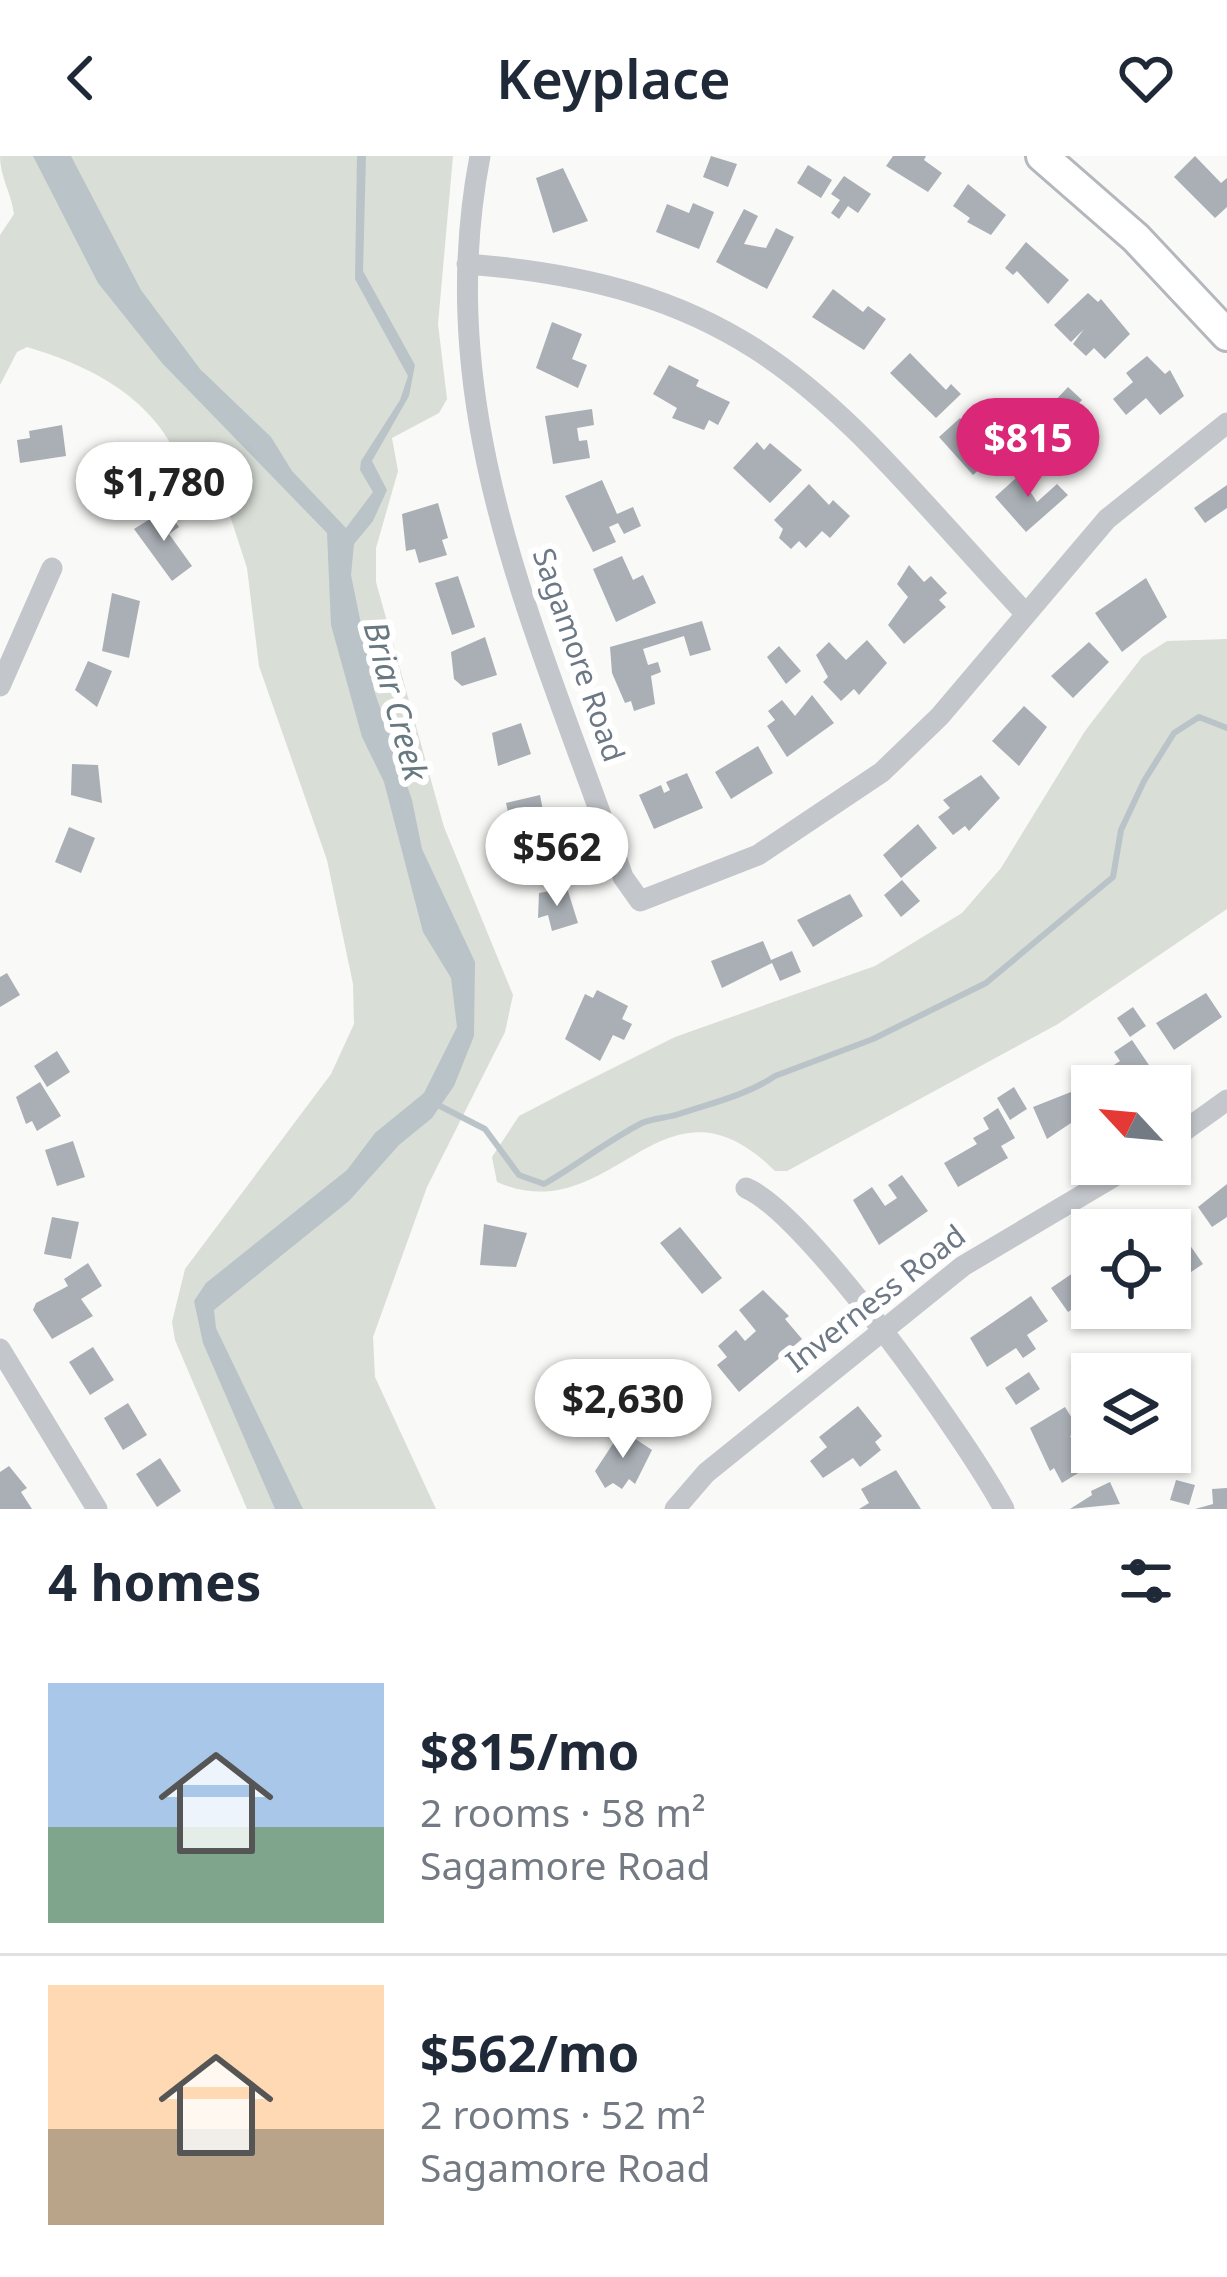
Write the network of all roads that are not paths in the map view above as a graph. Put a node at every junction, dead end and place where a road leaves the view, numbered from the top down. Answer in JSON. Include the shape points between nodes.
{"nodes":[{"id":1,"x":480,"y":156,"type":"edge"},
{"id":2,"x":1042,"y":156,"type":"edge"},
{"id":3,"x":467,"y":264,"type":"junction"},
{"id":4,"x":1227,"y":335,"type":"edge"},
{"id":5,"x":1227,"y":423,"type":"edge"},
{"id":6,"x":52,"y":568,"type":"dead end"},
{"id":7,"x":1025,"y":613,"type":"junction"},
{"id":8,"x":0,"y":686,"type":"edge"},
{"id":9,"x":1227,"y":1100,"type":"edge"},
{"id":10,"x":1191,"y":1126,"type":"edge"},
{"id":11,"x":1099,"y":1185,"type":"edge"},
{"id":12,"x":746,"y":1188,"type":"dead end"},
{"id":13,"x":880,"y":1330,"type":"junction"},
{"id":14,"x":0,"y":1348,"type":"edge"},
{"id":15,"x":97,"y":1509,"type":"edge"},
{"id":16,"x":675,"y":1509,"type":"edge"},
{"id":17,"x":1004,"y":1509,"type":"edge"}],
"edges":[{"from":1,"to":3,"type":"street","name":"Sagamore Road"},
{"from":2,"to":4,"type":"street","via":[[1136,238]]},
{"from":3,"to":7,"type":"street","via":[[634,290],[765,352],[852,422]]},
{"from":3,"to":7,"type":"street","name":"Sagamore Road","via":[[467,363],[490,493],[635,899],[649,901],[746,861],[846,799],[921,736]]},
{"from":5,"to":7,"type":"street","name":"Sagamore Road","via":[[1114,512]]},
{"from":6,"to":8,"type":"street"},
{"from":9,"to":10,"type":"street"},
{"from":11,"to":13,"type":"street","name":"Inverness Road","via":[[985,1251]]},
{"from":12,"to":13,"type":"street","via":[[782,1213]]},
{"from":13,"to":16,"type":"street","name":"Inverness Road","via":[[706,1473]]},
{"from":13,"to":17,"type":"street"},
{"from":14,"to":15,"type":"street"}]}
